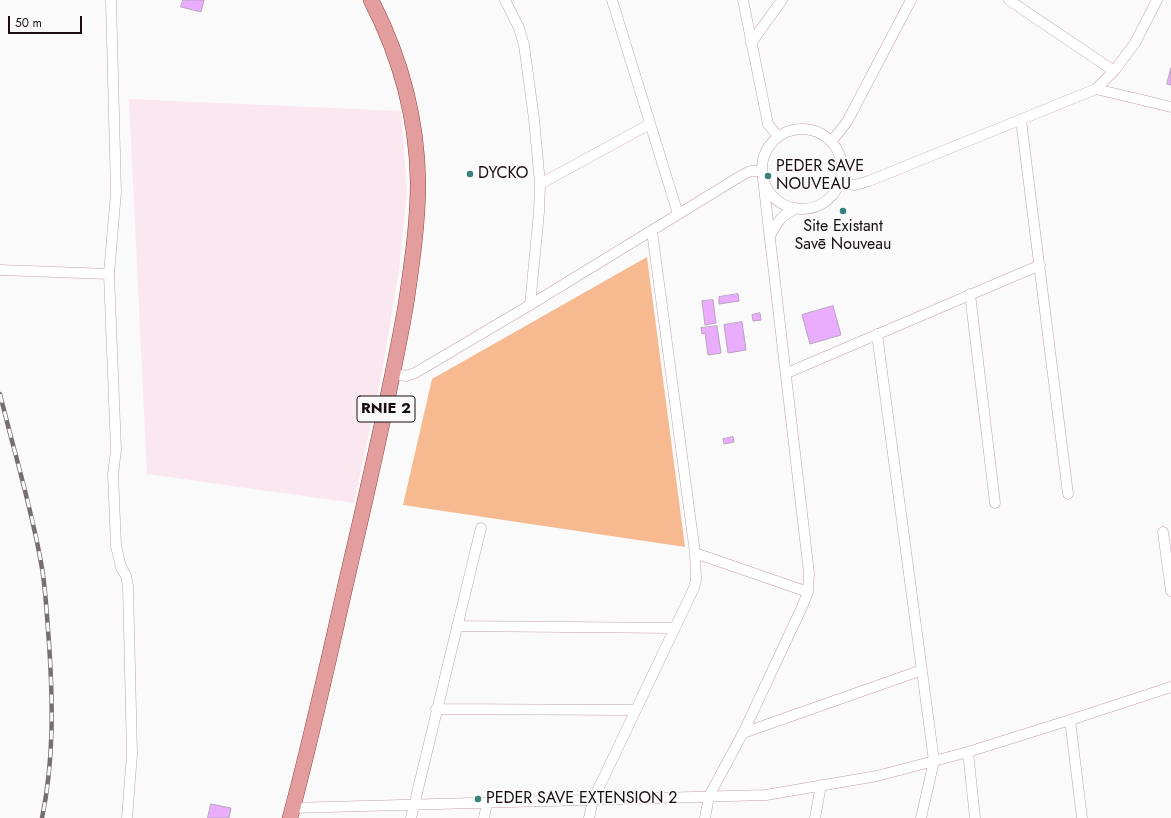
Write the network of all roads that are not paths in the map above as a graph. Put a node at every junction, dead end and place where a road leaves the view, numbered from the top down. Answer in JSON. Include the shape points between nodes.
{"nodes":[{"id":1,"x":111,"y":0,"type":"edge"},
{"id":2,"x":371,"y":0,"type":"edge"},
{"id":3,"x":505,"y":0,"type":"edge"},
{"id":4,"x":612,"y":0,"type":"edge"},
{"id":5,"x":743,"y":0,"type":"edge"},
{"id":6,"x":782,"y":0,"type":"edge"},
{"id":7,"x":910,"y":0,"type":"edge"},
{"id":8,"x":1009,"y":0,"type":"edge"},
{"id":9,"x":1157,"y":0,"type":"edge"},
{"id":10,"x":751,"y":43,"type":"junction"},
{"id":11,"x":1114,"y":71,"type":"junction"},
{"id":12,"x":1096,"y":89,"type":"junction"},
{"id":13,"x":1171,"y":107,"type":"edge"},
{"id":14,"x":1022,"y":120,"type":"junction"},
{"id":15,"x":650,"y":124,"type":"junction"},
{"id":16,"x":778,"y":137,"type":"junction"},
{"id":17,"x":831,"y":142,"type":"junction"},
{"id":18,"x":763,"y":175,"type":"junction"},
{"id":19,"x":839,"y":182,"type":"junction"},
{"id":20,"x":540,"y":184,"type":"junction"},
{"id":21,"x":796,"y":208,"type":"junction"},
{"id":22,"x":678,"y":214,"type":"junction"},
{"id":23,"x":652,"y":231,"type":"junction"},
{"id":24,"x":770,"y":236,"type":"junction"},
{"id":25,"x":1040,"y":265,"type":"junction"},
{"id":26,"x":0,"y":270,"type":"edge"},
{"id":27,"x":109,"y":274,"type":"junction"},
{"id":28,"x":970,"y":294,"type":"junction"},
{"id":29,"x":530,"y":305,"type":"junction"},
{"id":30,"x":877,"y":334,"type":"junction"},
{"id":31,"x":786,"y":373,"type":"junction"},
{"id":32,"x":394,"y":374,"type":"junction"},
{"id":33,"x":1068,"y":494,"type":"dead end"},
{"id":34,"x":995,"y":503,"type":"dead end"},
{"id":35,"x":481,"y":528,"type":"dead end"},
{"id":36,"x":1163,"y":532,"type":"dead end"},
{"id":37,"x":695,"y":553,"type":"junction"},
{"id":38,"x":1171,"y":591,"type":"edge"},
{"id":39,"x":808,"y":592,"type":"junction"},
{"id":40,"x":457,"y":626,"type":"junction"},
{"id":41,"x":675,"y":628,"type":"junction"},
{"id":42,"x":922,"y":670,"type":"junction"},
{"id":43,"x":1171,"y":687,"type":"edge"},
{"id":44,"x":436,"y":709,"type":"junction"},
{"id":45,"x":636,"y":710,"type":"junction"},
{"id":46,"x":1070,"y":720,"type":"junction"},
{"id":47,"x":743,"y":733,"type":"junction"},
{"id":48,"x":968,"y":752,"type":"junction"},
{"id":49,"x":934,"y":761,"type":"junction"},
{"id":50,"x":821,"y":785,"type":"junction"},
{"id":51,"x":709,"y":796,"type":"junction"},
{"id":52,"x":593,"y":800,"type":"junction"},
{"id":53,"x":487,"y":803,"type":"junction"},
{"id":54,"x":414,"y":805,"type":"junction"},
{"id":55,"x":291,"y":813,"type":"edge"},
{"id":56,"x":128,"y":818,"type":"edge"},
{"id":57,"x":411,"y":818,"type":"edge"},
{"id":58,"x":484,"y":818,"type":"edge"},
{"id":59,"x":589,"y":818,"type":"edge"},
{"id":60,"x":705,"y":818,"type":"edge"},
{"id":61,"x":815,"y":818,"type":"edge"},
{"id":62,"x":921,"y":818,"type":"edge"},
{"id":63,"x":974,"y":818,"type":"edge"},
{"id":64,"x":1082,"y":818,"type":"edge"}],
"edges":[{"from":1,"to":27,"type":"street","via":[[116,192]]},
{"from":2,"to":32,"type":"main road","number":"RNIE 2","via":[[395,54],[408,103],[417,160],[416,232]]},
{"from":3,"to":20,"type":"street","via":[[519,28],[524,45]]},
{"from":4,"to":15,"type":"street"},
{"from":5,"to":10,"type":"street"},
{"from":6,"to":10,"type":"street"},
{"from":7,"to":17,"type":"street","via":[[847,122]]},
{"from":8,"to":11,"type":"street"},
{"from":9,"to":11,"type":"street","via":[[1135,43]]},
{"from":10,"to":16,"type":"street","via":[[768,124]]},
{"from":11,"to":12,"type":"street"},
{"from":12,"to":13,"type":"street"},
{"from":12,"to":14,"type":"street"},
{"from":14,"to":19,"type":"street","via":[[862,183],[855,185]]},
{"from":14,"to":25,"type":"street"},
{"from":15,"to":20,"type":"street"},
{"from":15,"to":22,"type":"street"},
{"from":16,"to":17,"type":"street","via":[[792,130],[808,129],[822,134]]},
{"from":16,"to":18,"type":"street","via":[[764,155]]},
{"from":17,"to":19,"type":"street","via":[[840,159]]},
{"from":18,"to":21,"type":"street","via":[[766,186],[775,198]]},
{"from":18,"to":22,"type":"street","via":[[751,171],[744,174]]},
{"from":18,"to":24,"type":"street"},
{"from":19,"to":21,"type":"street","via":[[825,201],[811,207]]},
{"from":20,"to":29,"type":"street"},
{"from":21,"to":24,"type":"street","via":[[781,217]]},
{"from":22,"to":23,"type":"street"},
{"from":23,"to":29,"type":"street"},
{"from":23,"to":37,"type":"street"},
{"from":24,"to":31,"type":"street"},
{"from":25,"to":28,"type":"street"},
{"from":25,"to":33,"type":"street"},
{"from":26,"to":27,"type":"street"},
{"from":27,"to":56,"type":"street","via":[[116,450],[113,474],[116,546],[126,576],[128,592],[132,754]]},
{"from":28,"to":30,"type":"street"},
{"from":28,"to":34,"type":"street"},
{"from":29,"to":32,"type":"street","via":[[415,373],[406,376]]},
{"from":30,"to":31,"type":"street"},
{"from":30,"to":42,"type":"street"},
{"from":31,"to":39,"type":"street","via":[[809,573]]},
{"from":32,"to":55,"type":"main road","number":"RNIE 2"},
{"from":35,"to":40,"type":"street"},
{"from":36,"to":38,"type":"street"},
{"from":37,"to":39,"type":"street"},
{"from":37,"to":41,"type":"street","via":[[694,588]]},
{"from":39,"to":47,"type":"street"},
{"from":40,"to":41,"type":"street"},
{"from":40,"to":44,"type":"street"},
{"from":41,"to":45,"type":"street"},
{"from":42,"to":47,"type":"street"},
{"from":42,"to":49,"type":"street"},
{"from":43,"to":46,"type":"street"},
{"from":44,"to":45,"type":"street"},
{"from":44,"to":54,"type":"street"},
{"from":45,"to":52,"type":"street"},
{"from":46,"to":48,"type":"street"},
{"from":46,"to":64,"type":"street"},
{"from":47,"to":51,"type":"street"},
{"from":48,"to":49,"type":"street"},
{"from":48,"to":63,"type":"street"},
{"from":49,"to":50,"type":"street","via":[[877,776]]},
{"from":49,"to":62,"type":"street"},
{"from":50,"to":51,"type":"street","via":[[766,795]]},
{"from":50,"to":61,"type":"street"},
{"from":51,"to":52,"type":"street"},
{"from":51,"to":60,"type":"street"},
{"from":52,"to":53,"type":"street"},
{"from":52,"to":59,"type":"street"},
{"from":53,"to":54,"type":"street"},
{"from":53,"to":58,"type":"street"},
{"from":54,"to":55,"type":"street"},
{"from":54,"to":57,"type":"street"}]}
